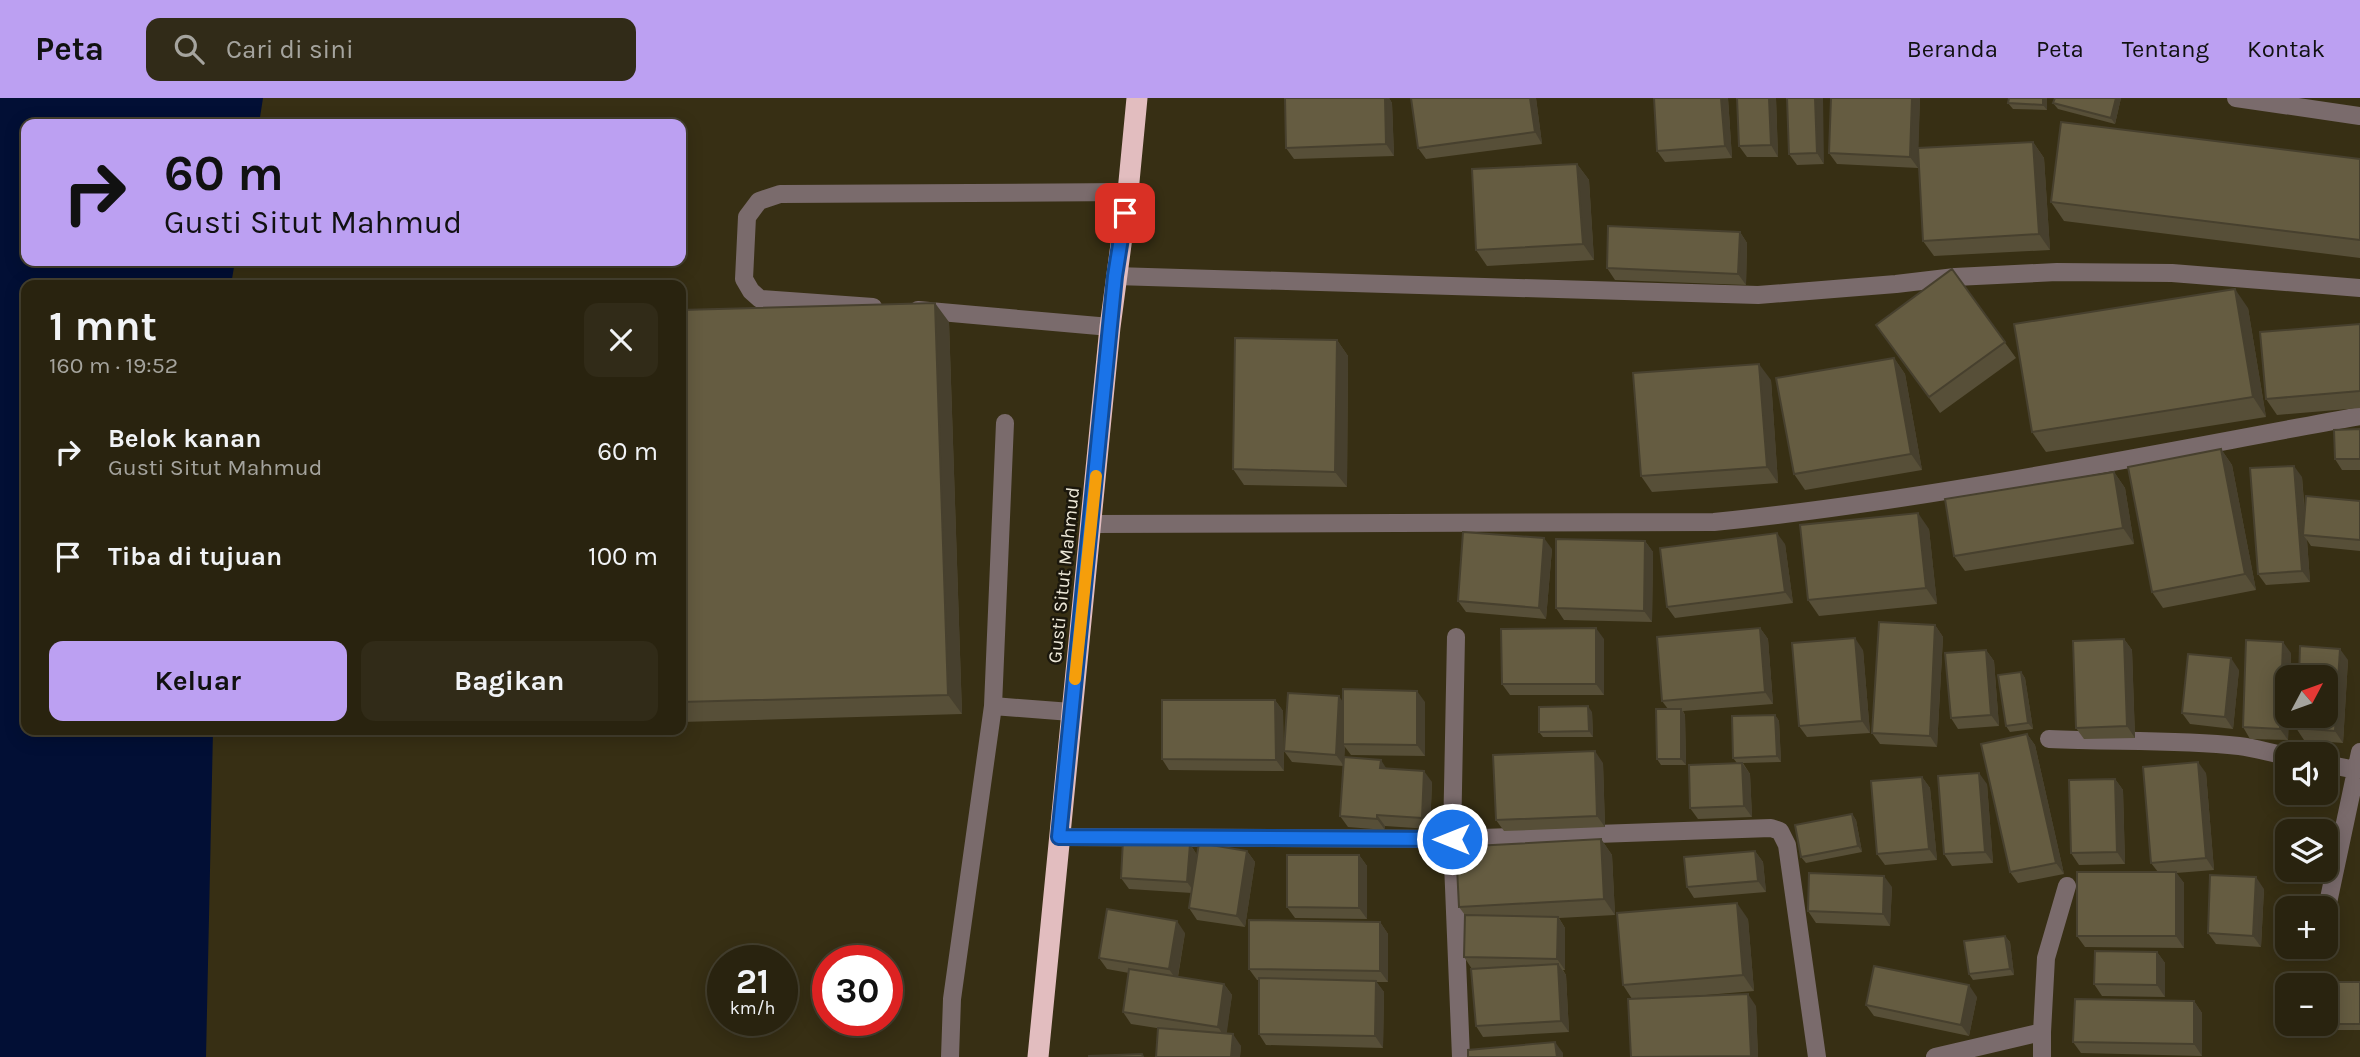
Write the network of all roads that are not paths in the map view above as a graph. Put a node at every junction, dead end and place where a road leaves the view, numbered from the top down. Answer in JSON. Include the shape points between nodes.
{"nodes":[{"id":1,"x":1136,"y":98,"type":"edge"},
{"id":2,"x":2236,"y":98,"type":"edge"},
{"id":3,"x":2360,"y":116,"type":"edge"},
{"id":4,"x":1128,"y":192,"type":"junction"},
{"id":5,"x":1115,"y":276,"type":"junction"},
{"id":6,"x":2360,"y":288,"type":"edge"},
{"id":7,"x":1110,"y":327,"type":"junction"},
{"id":8,"x":2360,"y":416,"type":"edge"},
{"id":9,"x":1005,"y":423,"type":"dead end"},
{"id":10,"x":1091,"y":524,"type":"junction"},
{"id":11,"x":1456,"y":637,"type":"dead end"},
{"id":12,"x":993,"y":706,"type":"junction"},
{"id":13,"x":1071,"y":712,"type":"junction"},
{"id":14,"x":2049,"y":739,"type":"dead end"},
{"id":15,"x":2360,"y":752,"type":"edge"},
{"id":16,"x":2275,"y":754,"type":"edge"},
{"id":17,"x":2338,"y":766,"type":"edge"},
{"id":18,"x":2356,"y":770,"type":"junction"},
{"id":19,"x":1059,"y":837,"type":"junction"},
{"id":20,"x":1452,"y":839,"type":"junction"},
{"id":21,"x":2067,"y":886,"type":"dead end"},
{"id":22,"x":2329,"y":896,"type":"edge"},
{"id":23,"x":2042,"y":1032,"type":"junction"},
{"id":24,"x":950,"y":1057,"type":"edge"},
{"id":25,"x":1038,"y":1057,"type":"edge"},
{"id":26,"x":1461,"y":1057,"type":"edge"},
{"id":27,"x":1817,"y":1057,"type":"edge"},
{"id":28,"x":1935,"y":1057,"type":"edge"},
{"id":29,"x":2042,"y":1057,"type":"edge"}],
"edges":[{"from":1,"to":4,"type":"highway","name":"Gusti Situt Mahmud"},
{"from":2,"to":3,"type":"street"},
{"from":4,"to":5,"type":"highway","name":"Gusti Situt Mahmud"},
{"from":4,"to":7,"type":"street","via":[[780,194],[759,201],[747,217],[744,279],[760,299]]},
{"from":5,"to":6,"type":"street","via":[[1758,295],[1968,276],[2172,273]]},
{"from":5,"to":7,"type":"highway","name":"Gusti Situt Mahmud"},
{"from":7,"to":10,"type":"highway","name":"Gusti Situt Mahmud"},
{"from":8,"to":10,"type":"street","via":[[2008,481],[1714,522]]},
{"from":9,"to":12,"type":"street"},
{"from":10,"to":13,"type":"highway","name":"Gusti Situt Mahmud"},
{"from":11,"to":20,"type":"street"},
{"from":12,"to":13,"type":"street"},
{"from":12,"to":24,"type":"street","via":[[952,999]]},
{"from":13,"to":19,"type":"highway","name":"Gusti Situt Mahmud"},
{"from":14,"to":16,"type":"street","via":[[2169,741]]},
{"from":15,"to":18,"type":"street"},
{"from":17,"to":18,"type":"street"},
{"from":18,"to":22,"type":"street"},
{"from":19,"to":20,"type":"street"},
{"from":19,"to":25,"type":"highway","name":"Gusti Situt Mahmud"},
{"from":20,"to":26,"type":"street"},
{"from":20,"to":27,"type":"street","via":[[1780,831],[1787,845]]},
{"from":21,"to":23,"type":"street","via":[[2046,958]]},
{"from":23,"to":28,"type":"street"},
{"from":23,"to":29,"type":"street"}]}
